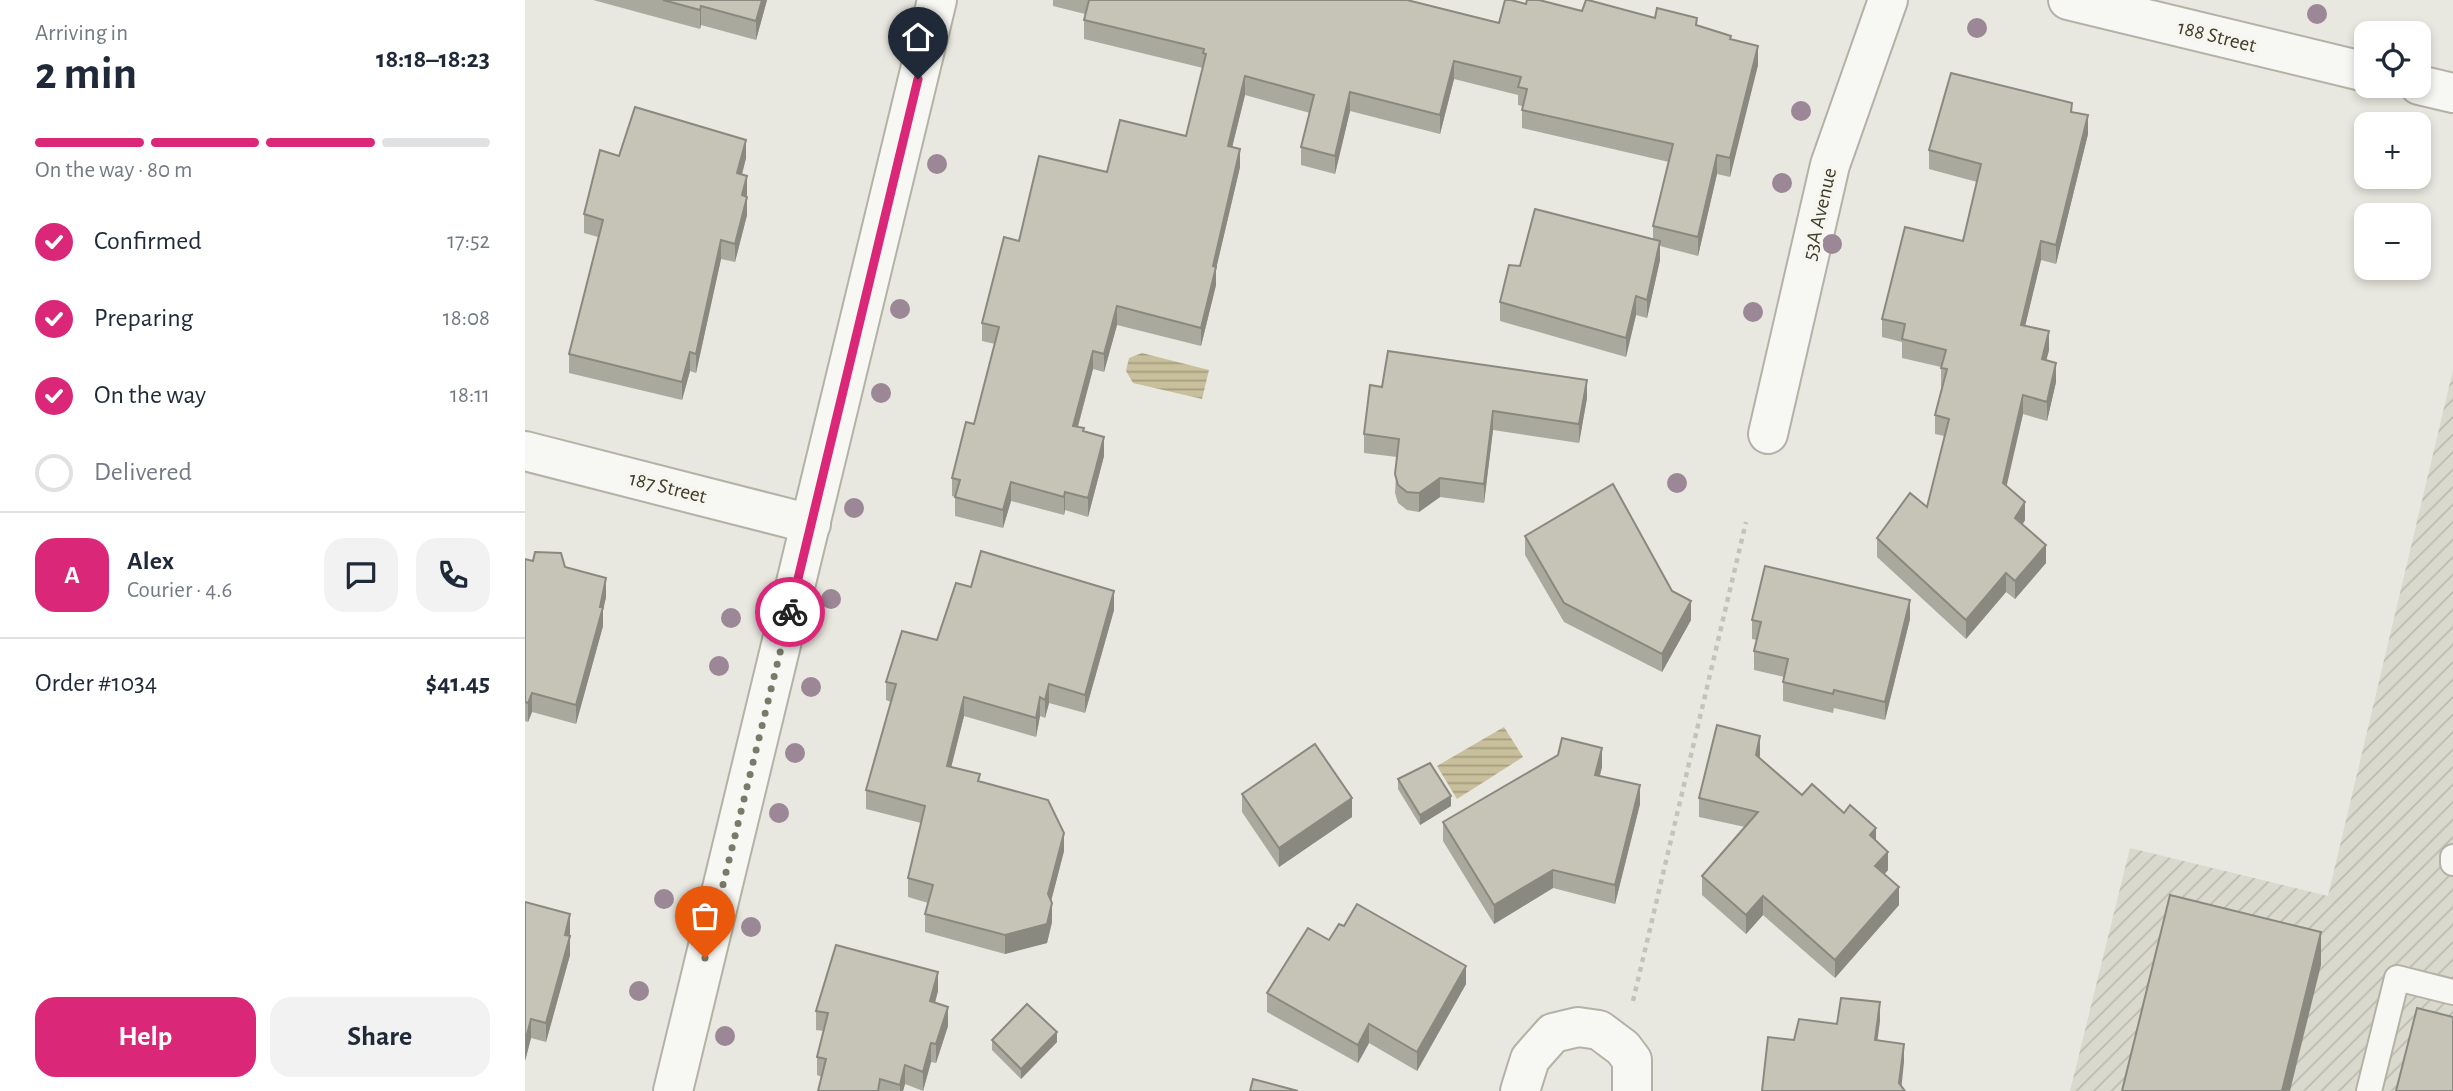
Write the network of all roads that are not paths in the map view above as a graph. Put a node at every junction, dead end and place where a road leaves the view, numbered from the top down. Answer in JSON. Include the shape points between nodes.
{"nodes":[{"id":1,"x":937,"y":0,"type":"edge"},
{"id":2,"x":1888,"y":0,"type":"edge"},
{"id":3,"x":2068,"y":0,"type":"edge"},
{"id":4,"x":2354,"y":69,"type":"edge"},
{"id":5,"x":2431,"y":88,"type":"edge"},
{"id":6,"x":2453,"y":93,"type":"edge"},
{"id":7,"x":1768,"y":434,"type":"dead end"},
{"id":8,"x":525,"y":451,"type":"edge"},
{"id":9,"x":811,"y":524,"type":"junction"},
{"id":10,"x":2453,"y":992,"type":"edge"},
{"id":11,"x":673,"y":1091,"type":"edge"},
{"id":12,"x":1520,"y":1091,"type":"edge"},
{"id":13,"x":1632,"y":1091,"type":"edge"},
{"id":14,"x":2369,"y":1091,"type":"edge"}],
"edges":[{"from":1,"to":9,"type":"street"},
{"from":2,"to":7,"type":"street","name":"53A Avenue","via":[[1830,165]]},
{"from":3,"to":4,"type":"street","name":"188 Street"},
{"from":5,"to":6,"type":"street"},
{"from":8,"to":9,"type":"street","name":"187 Street"},
{"from":9,"to":11,"type":"street"},
{"from":10,"to":14,"type":"lane","via":[[2397,978]]},
{"from":12,"to":13,"type":"street","via":[[1530,1059],[1553,1033],[1578,1027],[1599,1030],[1623,1048],[1632,1060]]}]}
